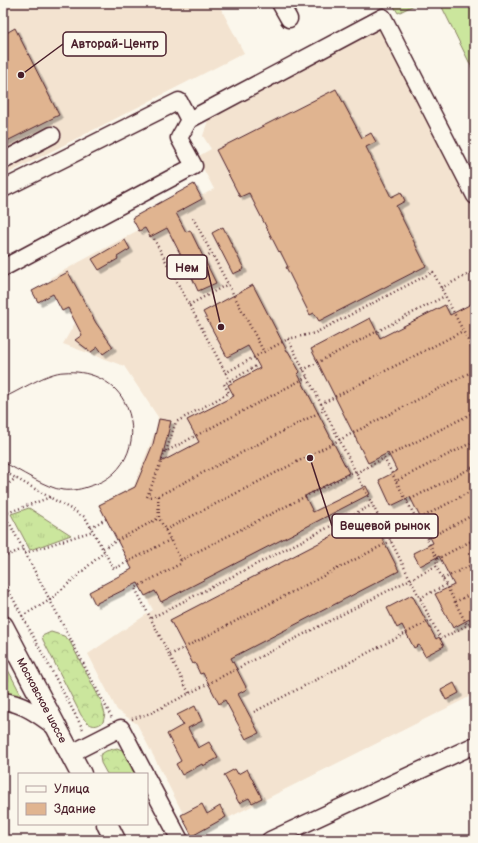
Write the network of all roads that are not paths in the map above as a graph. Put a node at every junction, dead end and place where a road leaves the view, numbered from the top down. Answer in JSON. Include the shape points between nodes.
{"nodes":[{"id":1,"x":280,"y":3,"type":"edge"},
{"id":2,"x":289,"y":19,"type":"dead end"},
{"id":3,"x":189,"y":120,"type":"junction"},
{"id":4,"x":52,"y":135,"type":"dead end"},
{"id":5,"x":3,"y":161,"type":"edge"},
{"id":6,"x":3,"y":189,"type":"edge"},
{"id":7,"x":475,"y":196,"type":"edge"},
{"id":8,"x":3,"y":268,"type":"edge"},
{"id":9,"x":3,"y":626,"type":"edge"},
{"id":10,"x":3,"y":701,"type":"edge"},
{"id":11,"x":56,"y":728,"type":"junction"},
{"id":12,"x":475,"y":745,"type":"edge"},
{"id":13,"x":70,"y":754,"type":"junction"},
{"id":14,"x":80,"y":773,"type":"edge"},
{"id":15,"x":144,"y":773,"type":"edge"},
{"id":16,"x":148,"y":780,"type":"edge"},
{"id":17,"x":108,"y":825,"type":"edge"},
{"id":18,"x":115,"y":840,"type":"edge"},
{"id":19,"x":180,"y":840,"type":"edge"},
{"id":20,"x":270,"y":840,"type":"edge"}],
"edges":[{"from":1,"to":2,"type":"lane"},
{"from":3,"to":6,"type":"lane","via":[[179,100]]},
{"from":3,"to":7,"type":"lane","via":[[383,17]]},
{"from":3,"to":8,"type":"lane","via":[[179,138],[194,166]]},
{"from":4,"to":5,"type":"lane"},
{"from":9,"to":11,"type":"main road","name":"Московское шоссе"},
{"from":10,"to":11,"type":"lane","via":[[27,708]]},
{"from":11,"to":13,"type":"main road","name":"Московское шоссе"},
{"from":12,"to":20,"type":"lane"},
{"from":13,"to":14,"type":"main road","name":"Московское шоссе"},
{"from":13,"to":15,"type":"lane","via":[[121,728]]},
{"from":16,"to":19,"type":"lane"},
{"from":17,"to":18,"type":"main road"}]}
